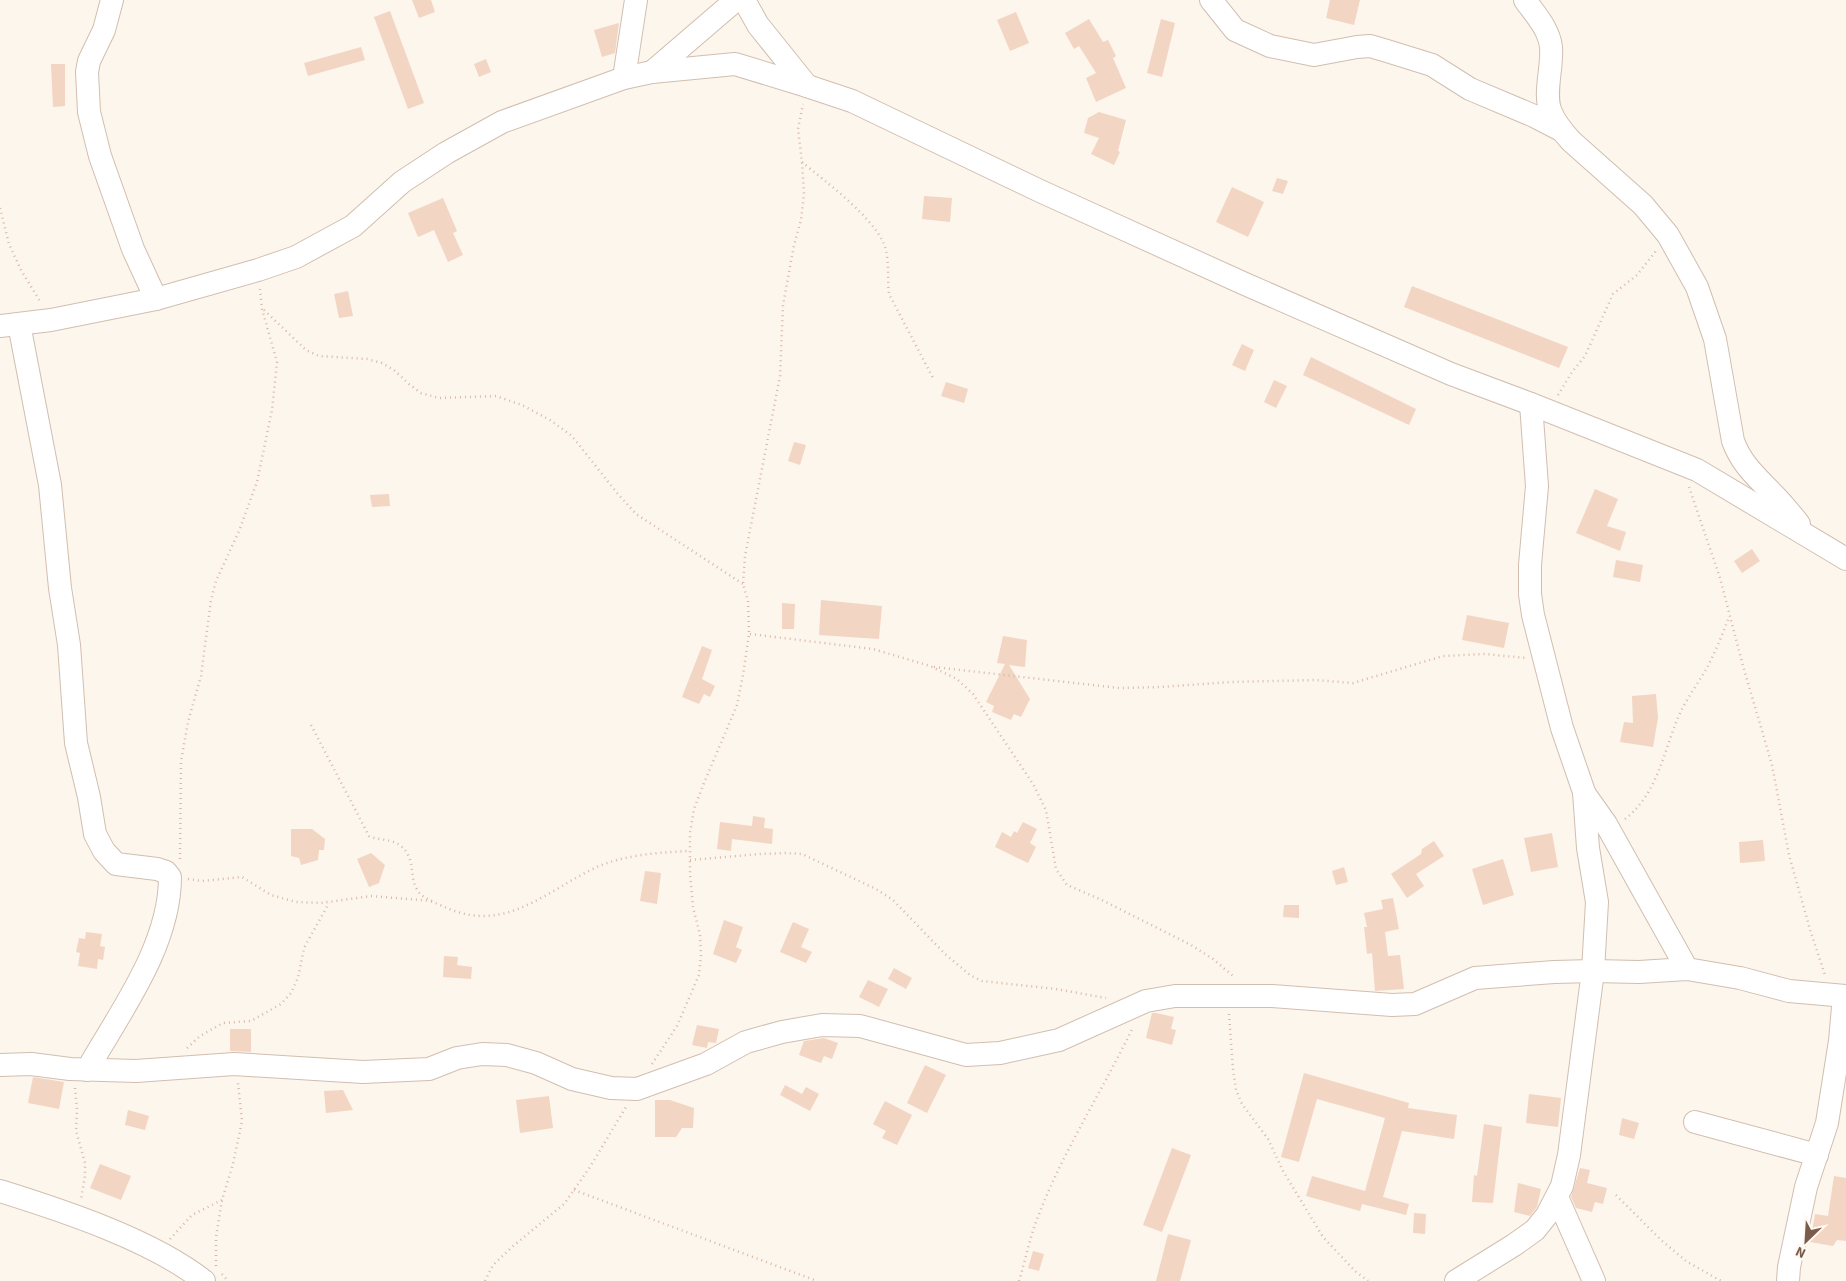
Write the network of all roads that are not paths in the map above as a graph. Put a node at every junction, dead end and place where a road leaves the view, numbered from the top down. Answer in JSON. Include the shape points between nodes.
{"nodes":[{"id":1,"x":112,"y":0,"type":"edge"},
{"id":2,"x":636,"y":0,"type":"edge"},
{"id":3,"x":736,"y":0,"type":"edge"},
{"id":4,"x":744,"y":0,"type":"edge"},
{"id":5,"x":1211,"y":0,"type":"edge"},
{"id":6,"x":1525,"y":0,"type":"edge"},
{"id":7,"x":652,"y":72,"type":"junction"},
{"id":8,"x":624,"y":78,"type":"junction"},
{"id":9,"x":807,"y":86,"type":"junction"},
{"id":10,"x":1561,"y":130,"type":"junction"},
{"id":11,"x":156,"y":299,"type":"junction"},
{"id":12,"x":10,"y":325,"type":"edge"},
{"id":13,"x":1539,"y":407,"type":"junction"},
{"id":14,"x":1815,"y":541,"type":"junction"},
{"id":15,"x":1846,"y":559,"type":"edge"},
{"id":16,"x":1584,"y":792,"type":"junction"},
{"id":17,"x":1687,"y":969,"type":"junction"},
{"id":18,"x":1593,"y":971,"type":"junction"},
{"id":19,"x":1841,"y":996,"type":"edge"},
{"id":20,"x":0,"y":1065,"type":"edge"},
{"id":21,"x":79,"y":1070,"type":"junction"},
{"id":22,"x":1695,"y":1122,"type":"dead end"},
{"id":23,"x":1818,"y":1155,"type":"junction"},
{"id":24,"x":0,"y":1191,"type":"edge"},
{"id":25,"x":1557,"y":1197,"type":"junction"},
{"id":26,"x":204,"y":1281,"type":"edge"},
{"id":27,"x":1456,"y":1281,"type":"edge"},
{"id":28,"x":1594,"y":1281,"type":"edge"},
{"id":29,"x":1788,"y":1281,"type":"edge"}],
"edges":[{"from":1,"to":11,"type":"street","via":[[104,30],[88,66],[89,112],[100,156],[133,249]]},
{"from":2,"to":8,"type":"street"},
{"from":3,"to":7,"type":"street"},
{"from":4,"to":9,"type":"street","via":[[758,25]]},
{"from":5,"to":10,"type":"street","via":[[1236,30],[1270,46],[1314,55],[1370,46],[1432,65],[1470,89]]},
{"from":6,"to":10,"type":"street","via":[[1547,32],[1551,46],[1548,101],[1550,112]]},
{"from":7,"to":8,"type":"street"},
{"from":7,"to":9,"type":"street","via":[[735,64]]},
{"from":8,"to":11,"type":"street","via":[[502,122],[402,182],[353,226],[296,257]]},
{"from":9,"to":13,"type":"street","via":[[852,101],[1022,183],[1245,284],[1451,374]]},
{"from":10,"to":14,"type":"street","via":[[1643,205],[1670,238],[1697,287],[1714,340],[1733,441],[1739,456]]},
{"from":11,"to":12,"type":"street"},
{"from":12,"to":21,"type":"street","via":[[50,485],[69,645],[76,743],[95,834],[116,864],[166,872],[170,877],[168,904],[155,947],[138,983]]},
{"from":13,"to":14,"type":"street","via":[[1697,470]]},
{"from":13,"to":16,"type":"street","via":[[1530,594],[1562,728]]},
{"from":14,"to":15,"type":"street"},
{"from":16,"to":17,"type":"street","via":[[1606,824]]},
{"from":16,"to":18,"type":"street","via":[[1588,848],[1597,902]]},
{"from":17,"to":18,"type":"street"},
{"from":17,"to":19,"type":"street","via":[[1704,970],[1789,991]]},
{"from":18,"to":21,"type":"street","via":[[1475,978],[1415,1004],[1272,996],[1232,987],[1143,1002],[1059,1040],[1000,1053],[966,1055],[860,1026],[822,1026],[746,1042],[706,1064],[637,1089],[611,1088],[572,1079],[536,1063],[507,1055],[482,1054],[457,1058],[429,1069],[363,1072],[234,1064],[161,1070]]},
{"from":18,"to":25,"type":"street","via":[[1569,1155]]},
{"from":19,"to":23,"type":"street","via":[[1842,1026],[1827,1123]]},
{"from":20,"to":21,"type":"street","via":[[32,1064]]},
{"from":22,"to":23,"type":"street"},
{"from":23,"to":29,"type":"street","via":[[1806,1187]]},
{"from":24,"to":26,"type":"street","via":[[116,1233],[158,1253]]},
{"from":25,"to":27,"type":"street","via":[[1535,1230]]},
{"from":25,"to":28,"type":"street"}]}
